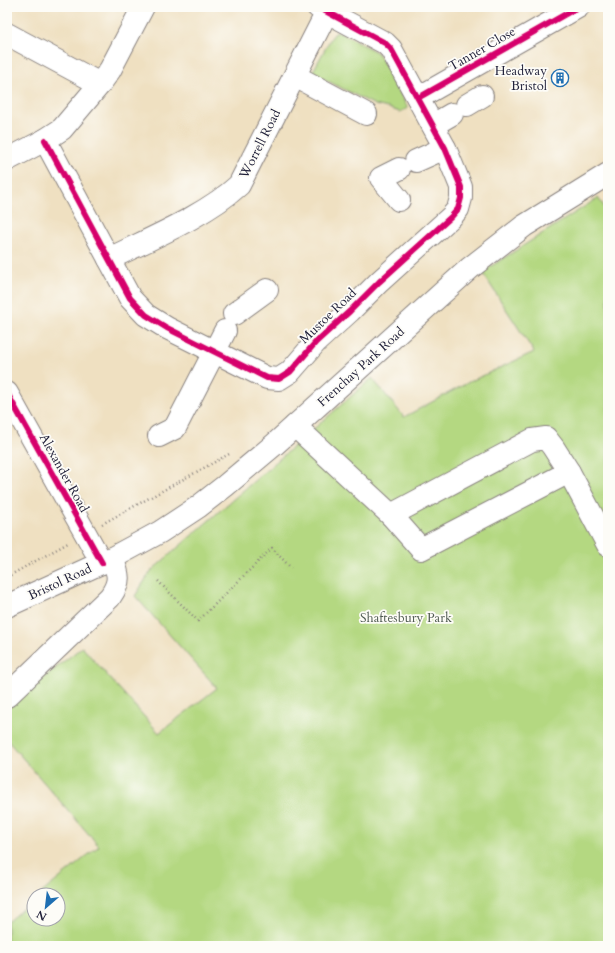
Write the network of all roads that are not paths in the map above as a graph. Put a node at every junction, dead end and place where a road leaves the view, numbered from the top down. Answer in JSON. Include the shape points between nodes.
{"nodes":[{"id":1,"x":143,"y":7,"type":"edge"},
{"id":2,"x":578,"y":7,"type":"edge"},
{"id":3,"x":323,"y":9,"type":"edge"},
{"id":4,"x":7,"y":34,"type":"edge"},
{"id":5,"x":295,"y":76,"type":"junction"},
{"id":6,"x":100,"y":84,"type":"junction"},
{"id":7,"x":418,"y":98,"type":"junction"},
{"id":8,"x":467,"y":105,"type":"dead end"},
{"id":9,"x":366,"y":114,"type":"dead end"},
{"id":10,"x":433,"y":125,"type":"junction"},
{"id":11,"x":45,"y":140,"type":"junction"},
{"id":12,"x":445,"y":148,"type":"junction"},
{"id":13,"x":7,"y":160,"type":"edge"},
{"id":14,"x":608,"y":174,"type":"edge"},
{"id":15,"x":398,"y":200,"type":"dead end"},
{"id":16,"x":109,"y":259,"type":"junction"},
{"id":17,"x":267,"y":290,"type":"dead end"},
{"id":18,"x":214,"y":352,"type":"junction"},
{"id":19,"x":7,"y":393,"type":"edge"},
{"id":20,"x":295,"y":426,"type":"junction"},
{"id":21,"x":159,"y":436,"type":"dead end"},
{"id":22,"x":569,"y":472,"type":"junction"},
{"id":23,"x":391,"y":515,"type":"junction"},
{"id":24,"x":608,"y":545,"type":"edge"},
{"id":25,"x":107,"y":561,"type":"junction"},
{"id":26,"x":7,"y":606,"type":"edge"},
{"id":27,"x":7,"y":696,"type":"edge"}],
"edges":[{"from":1,"to":6,"type":"street"},
{"from":2,"to":7,"type":"street","name":"Tanner Close"},
{"from":3,"to":5,"type":"street","name":"Worrell Road"},
{"from":3,"to":7,"type":"street","name":"Mustoe Road","via":[[385,43],[391,49]]},
{"from":4,"to":6,"type":"street"},
{"from":5,"to":9,"type":"street"},
{"from":5,"to":16,"type":"street","name":"Worrell Road","via":[[239,185],[222,200]]},
{"from":6,"to":11,"type":"street","via":[[62,129]]},
{"from":7,"to":10,"type":"street","name":"Mustoe Road"},
{"from":8,"to":10,"type":"street"},
{"from":10,"to":12,"type":"street","name":"Mustoe Road"},
{"from":11,"to":13,"type":"street"},
{"from":11,"to":16,"type":"street","name":"Mustoe Road"},
{"from":12,"to":15,"type":"street","via":[[381,178]]},
{"from":12,"to":18,"type":"street","name":"Mustoe Road","via":[[461,188],[461,198],[456,212],[316,342],[290,372],[279,379],[270,378]]},
{"from":14,"to":20,"type":"street","name":"Frenchay Park Road","via":[[524,226],[470,268]]},
{"from":16,"to":18,"type":"street","name":"Mustoe Road","via":[[130,298],[146,315]]},
{"from":17,"to":18,"type":"street","via":[[230,323]]},
{"from":18,"to":21,"type":"street","via":[[175,428]]},
{"from":19,"to":25,"type":"street","name":"Alexander Road","via":[[85,534]]},
{"from":20,"to":23,"type":"street"},
{"from":20,"to":25,"type":"street","name":"Frenchay Park Road","via":[[248,468],[198,507],[160,532]]},
{"from":22,"to":23,"type":"street","via":[[420,549]]},
{"from":22,"to":23,"type":"street","via":[[546,438],[532,440]]},
{"from":22,"to":24,"type":"street"},
{"from":25,"to":26,"type":"street","name":"Bristol Road"},
{"from":25,"to":27,"type":"street","name":"Alexander Road","via":[[119,576],[110,597]]}]}
